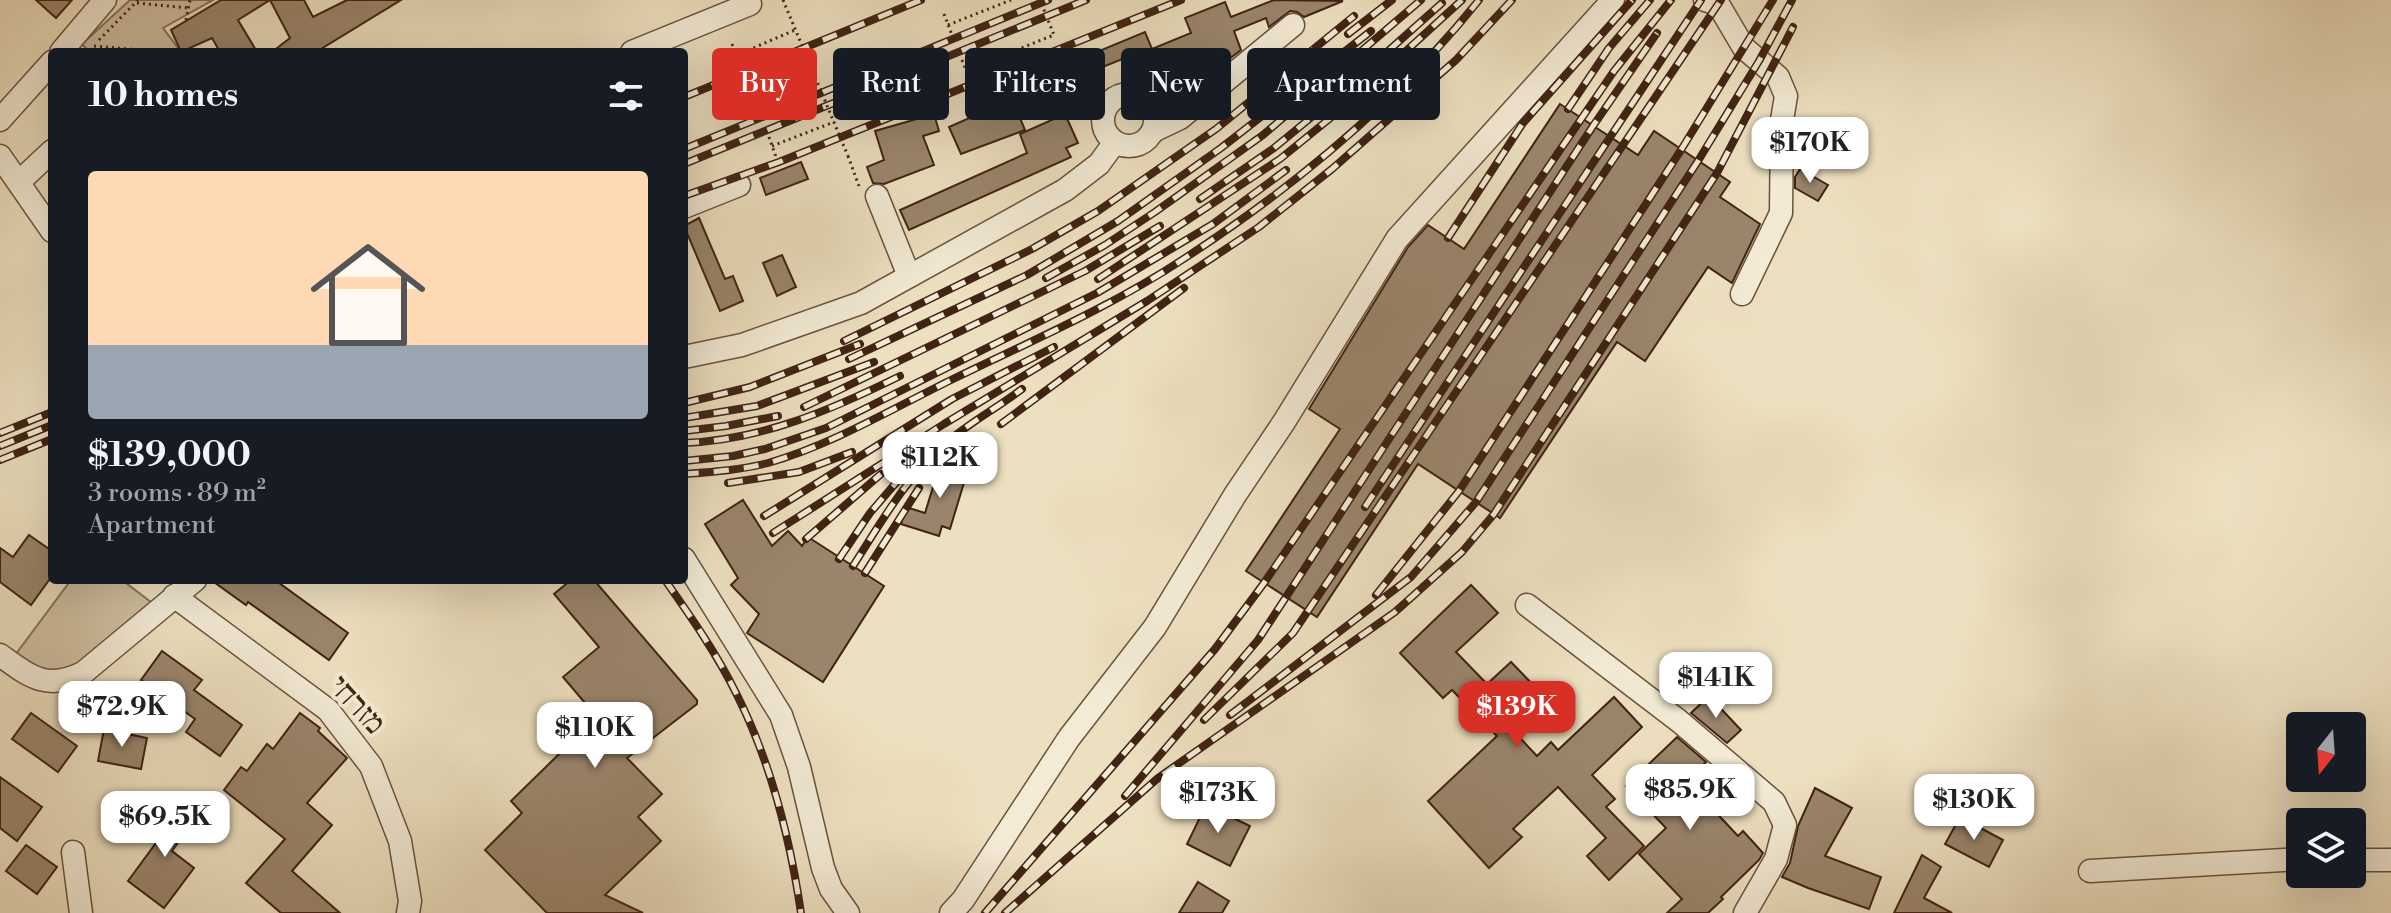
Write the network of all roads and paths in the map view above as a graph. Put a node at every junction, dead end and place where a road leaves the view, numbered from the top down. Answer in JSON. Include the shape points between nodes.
{"nodes":[{"id":1,"x":105,"y":0,"type":"edge"},
{"id":2,"x":190,"y":0,"type":"edge"},
{"id":3,"x":783,"y":0,"type":"edge"},
{"id":4,"x":1011,"y":0,"type":"edge"},
{"id":5,"x":1040,"y":0,"type":"edge"},
{"id":6,"x":1613,"y":0,"type":"edge"},
{"id":7,"x":1705,"y":0,"type":"edge"},
{"id":8,"x":137,"y":2,"type":"edge"},
{"id":9,"x":750,"y":4,"type":"dead end"},
{"id":10,"x":189,"y":8,"type":"junction"},
{"id":11,"x":944,"y":14,"type":"dead end"},
{"id":12,"x":186,"y":20,"type":"dead end"},
{"id":13,"x":948,"y":25,"type":"junction"},
{"id":14,"x":1293,"y":25,"type":"dead end"},
{"id":15,"x":795,"y":30,"type":"junction"},
{"id":16,"x":952,"y":35,"type":"dead end"},
{"id":17,"x":732,"y":44,"type":"dead end"},
{"id":18,"x":94,"y":46,"type":"joint"},
{"id":19,"x":64,"y":48,"type":"edge"},
{"id":20,"x":117,"y":48,"type":"edge"},
{"id":21,"x":642,"y":48,"type":"edge"},
{"id":22,"x":734,"y":48,"type":"edge"},
{"id":23,"x":753,"y":48,"type":"edge"},
{"id":24,"x":803,"y":48,"type":"edge"},
{"id":25,"x":1021,"y":48,"type":"edge"},
{"id":26,"x":962,"y":60,"type":"dead end"},
{"id":27,"x":48,"y":66,"type":"edge"},
{"id":28,"x":965,"y":68,"type":"edge"},
{"id":29,"x":817,"y":82,"type":"edge"},
{"id":30,"x":0,"y":120,"type":"edge"},
{"id":31,"x":834,"y":122,"type":"junction"},
{"id":32,"x":1153,"y":131,"type":"junction"},
{"id":33,"x":769,"y":137,"type":"dead end"},
{"id":34,"x":1115,"y":142,"type":"junction"},
{"id":35,"x":772,"y":146,"type":"junction"},
{"id":36,"x":48,"y":155,"type":"edge"},
{"id":37,"x":0,"y":156,"type":"edge"},
{"id":38,"x":776,"y":157,"type":"dead end"},
{"id":39,"x":20,"y":181,"type":"junction"},
{"id":40,"x":739,"y":185,"type":"dead end"},
{"id":41,"x":877,"y":196,"type":"joint"},
{"id":42,"x":688,"y":205,"type":"edge"},
{"id":43,"x":48,"y":225,"type":"edge"},
{"id":44,"x":909,"y":276,"type":"junction"},
{"id":45,"x":1742,"y":294,"type":"dead end"},
{"id":46,"x":688,"y":356,"type":"edge"},
{"id":47,"x":688,"y":565,"type":"edge"},
{"id":48,"x":190,"y":584,"type":"edge"},
{"id":49,"x":174,"y":596,"type":"junction"},
{"id":50,"x":1527,"y":605,"type":"dead end"},
{"id":51,"x":0,"y":655,"type":"edge"},
{"id":52,"x":73,"y":852,"type":"dead end"},
{"id":53,"x":2286,"y":860,"type":"edge"},
{"id":54,"x":2366,"y":860,"type":"edge"},
{"id":55,"x":2391,"y":860,"type":"edge"},
{"id":56,"x":2090,"y":871,"type":"dead end"},
{"id":57,"x":81,"y":913,"type":"edge"},
{"id":58,"x":408,"y":913,"type":"edge"},
{"id":59,"x":848,"y":913,"type":"edge"},
{"id":60,"x":951,"y":913,"type":"edge"},
{"id":61,"x":1745,"y":913,"type":"edge"}],
"edges":[{"from":1,"to":19,"type":"street"},
{"from":2,"to":10,"type":"path"},
{"from":3,"to":15,"type":"path","bridge":true},
{"from":4,"to":13,"type":"path"},
{"from":5,"to":25,"type":"path","via":[[1054,35]]},
{"from":6,"to":60,"type":"street","via":[[1397,239],[1155,627],[1069,738]]},
{"from":7,"to":45,"type":"street","via":[[1718,4],[1744,48],[1778,77],[1786,96],[1781,213]]},
{"from":8,"to":10,"type":"path"},
{"from":8,"to":18,"type":"path"},
{"from":9,"to":21,"type":"street"},
{"from":10,"to":12,"type":"path"},
{"from":11,"to":13,"type":"path"},
{"from":13,"to":16,"type":"path"},
{"from":14,"to":32,"type":"street","via":[[1180,118]]},
{"from":15,"to":23,"type":"path"},
{"from":15,"to":24,"type":"path","bridge":true},
{"from":17,"to":22,"type":"path"},
{"from":18,"to":20,"type":"path"},
{"from":26,"to":28,"type":"path"},
{"from":27,"to":30,"type":"street"},
{"from":29,"to":31,"type":"path","bridge":true},
{"from":31,"to":35,"type":"path"},
{"from":31,"to":41,"type":"path","bridge":true,"via":[[860,187]]},
{"from":32,"to":34,"type":"street","via":[[1132,147]]},
{"from":32,"to":34,"type":"street","via":[[1153,107],[1139,95],[1123,94],[1108,104],[1102,119]]},
{"from":33,"to":35,"type":"path"},
{"from":34,"to":44,"type":"street","via":[[1099,164],[1065,190]]},
{"from":35,"to":38,"type":"path"},
{"from":36,"to":39,"type":"street"},
{"from":37,"to":39,"type":"street"},
{"from":39,"to":43,"type":"street"},
{"from":40,"to":42,"type":"street"},
{"from":41,"to":44,"type":"street"},
{"from":44,"to":46,"type":"street","via":[[861,303],[742,345]]},
{"from":47,"to":59,"type":"street","via":[[781,715],[823,868]]},
{"from":48,"to":49,"type":"street"},
{"from":49,"to":51,"type":"street","via":[[69,680],[31,677]]},
{"from":49,"to":58,"type":"street","name":"מזרחי","via":[[328,710],[371,766],[400,841]]},
{"from":50,"to":61,"type":"street","via":[[1679,721],[1774,802],[1785,825],[1776,859]]},
{"from":52,"to":57,"type":"street"},
{"from":53,"to":56,"type":"street"},
{"from":54,"to":55,"type":"street"}]}
